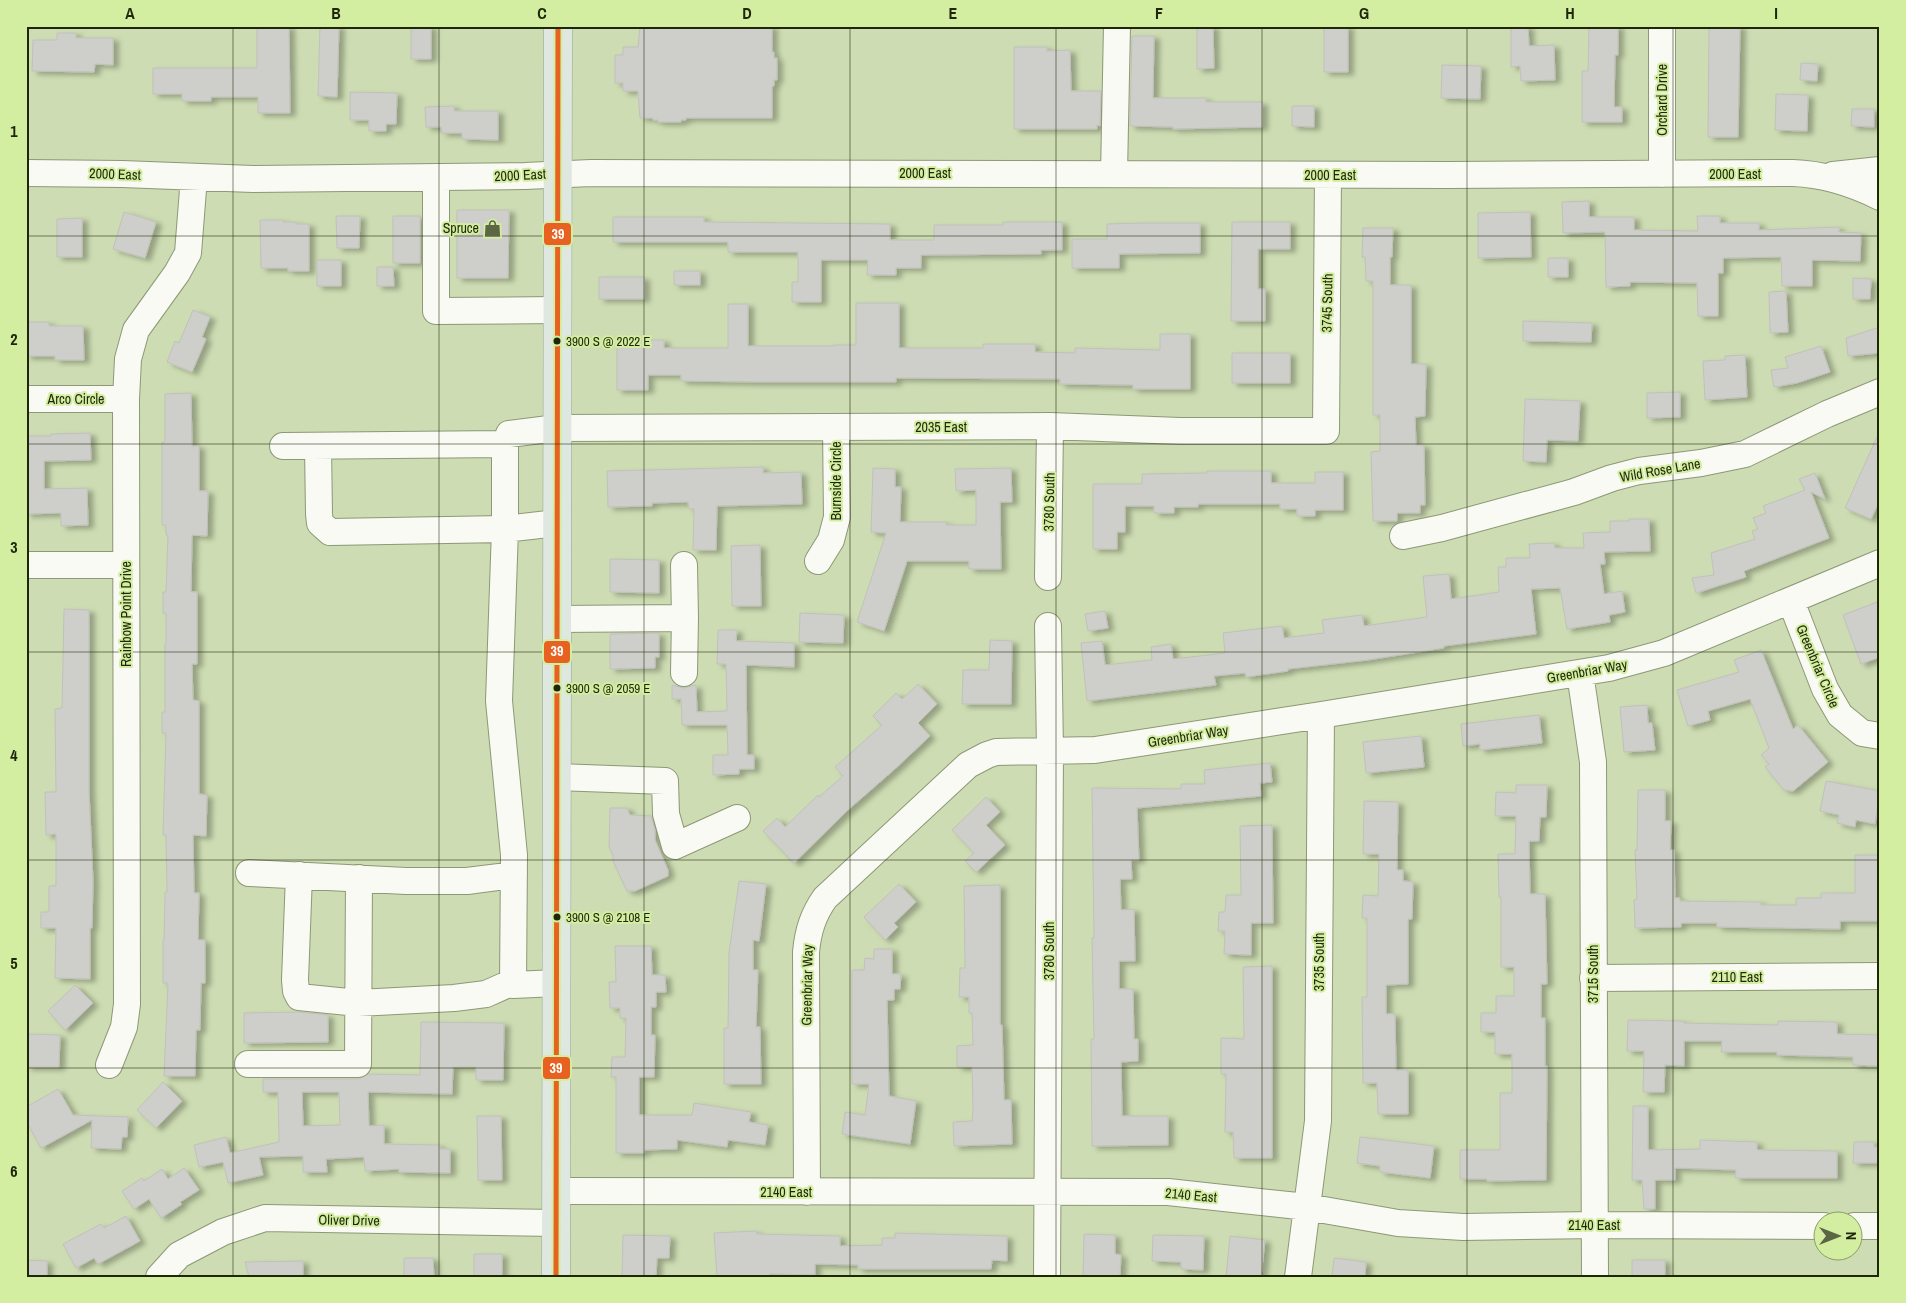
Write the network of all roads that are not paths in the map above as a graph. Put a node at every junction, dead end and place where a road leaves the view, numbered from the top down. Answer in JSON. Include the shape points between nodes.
{"nodes":[{"id":1,"x":558,"y":26,"type":"edge"},
{"id":2,"x":1117,"y":26,"type":"edge"},
{"id":3,"x":1662,"y":26,"type":"edge"},
{"id":4,"x":1880,"y":170,"type":"edge"},
{"id":5,"x":26,"y":173,"type":"edge"},
{"id":6,"x":557,"y":174,"type":"junction"},
{"id":7,"x":1114,"y":174,"type":"junction"},
{"id":8,"x":1662,"y":174,"type":"junction"},
{"id":9,"x":1328,"y":175,"type":"junction"},
{"id":10,"x":1824,"y":176,"type":"junction"},
{"id":11,"x":194,"y":177,"type":"junction"},
{"id":12,"x":436,"y":177,"type":"junction"},
{"id":13,"x":1880,"y":196,"type":"edge"},
{"id":14,"x":557,"y":310,"type":"junction"},
{"id":15,"x":1880,"y":392,"type":"edge"},
{"id":16,"x":26,"y":398,"type":"edge"},
{"id":17,"x":126,"y":399,"type":"junction"},
{"id":18,"x":1050,"y":426,"type":"junction"},
{"id":19,"x":836,"y":427,"type":"junction"},
{"id":20,"x":557,"y":428,"type":"junction"},
{"id":21,"x":1326,"y":432,"type":"joint"},
{"id":22,"x":505,"y":444,"type":"junction"},
{"id":23,"x":283,"y":446,"type":"dead end"},
{"id":24,"x":318,"y":446,"type":"junction"},
{"id":25,"x":557,"y":523,"type":"junction"},
{"id":26,"x":505,"y":529,"type":"junction"},
{"id":27,"x":1403,"y":536,"type":"dead end"},
{"id":28,"x":818,"y":561,"type":"dead end"},
{"id":29,"x":1880,"y":563,"type":"edge"},
{"id":30,"x":26,"y":565,"type":"edge"},
{"id":31,"x":126,"y":565,"type":"junction"},
{"id":32,"x":684,"y":565,"type":"dead end"},
{"id":33,"x":1048,"y":577,"type":"dead end"},
{"id":34,"x":1791,"y":600,"type":"junction"},
{"id":35,"x":685,"y":618,"type":"junction"},
{"id":36,"x":557,"y":619,"type":"junction"},
{"id":37,"x":1048,"y":626,"type":"dead end"},
{"id":38,"x":684,"y":672,"type":"dead end"},
{"id":39,"x":1580,"y":673,"type":"junction"},
{"id":40,"x":1320,"y":715,"type":"junction"},
{"id":41,"x":1880,"y":736,"type":"edge"},
{"id":42,"x":1050,"y":750,"type":"junction"},
{"id":43,"x":557,"y":777,"type":"junction"},
{"id":44,"x":737,"y":818,"type":"dead end"},
{"id":45,"x":249,"y":873,"type":"dead end"},
{"id":46,"x":299,"y":875,"type":"junction"},
{"id":47,"x":514,"y":875,"type":"junction"},
{"id":48,"x":359,"y":878,"type":"junction"},
{"id":49,"x":1880,"y":976,"type":"edge"},
{"id":50,"x":1593,"y":978,"type":"junction"},
{"id":51,"x":513,"y":982,"type":"junction"},
{"id":52,"x":556,"y":983,"type":"junction"},
{"id":53,"x":358,"y":1002,"type":"junction"},
{"id":54,"x":248,"y":1064,"type":"dead end"},
{"id":55,"x":109,"y":1065,"type":"dead end"},
{"id":56,"x":556,"y":1191,"type":"junction"},
{"id":57,"x":807,"y":1192,"type":"junction"},
{"id":58,"x":1047,"y":1192,"type":"junction"},
{"id":59,"x":1307,"y":1207,"type":"junction"},
{"id":60,"x":556,"y":1223,"type":"junction"},
{"id":61,"x":1596,"y":1225,"type":"junction"},
{"id":62,"x":1814,"y":1226,"type":"edge"},
{"id":63,"x":1864,"y":1226,"type":"edge"},
{"id":64,"x":1880,"y":1226,"type":"edge"},
{"id":65,"x":159,"y":1277,"type":"edge"},
{"id":66,"x":556,"y":1277,"type":"edge"},
{"id":67,"x":1047,"y":1277,"type":"edge"},
{"id":68,"x":1298,"y":1277,"type":"edge"},
{"id":69,"x":1595,"y":1277,"type":"edge"}],
"edges":[{"from":1,"to":6,"type":"main road"},
{"from":2,"to":7,"type":"street"},
{"from":3,"to":8,"type":"street","name":"Orchard Drive"},
{"from":4,"to":10,"type":"street","name":"2000 East"},
{"from":5,"to":11,"type":"street","name":"2000 East"},
{"from":6,"to":7,"type":"street","name":"2000 East"},
{"from":6,"to":12,"type":"street","name":"2000 East"},
{"from":6,"to":14,"type":"main road"},
{"from":7,"to":9,"type":"street","name":"2000 East"},
{"from":8,"to":9,"type":"street","name":"2000 East"},
{"from":8,"to":10,"type":"street","name":"2000 East"},
{"from":9,"to":21,"type":"street","name":"3745 South"},
{"from":10,"to":13,"type":"street","name":"2000 East","via":[[1849,182]]},
{"from":11,"to":12,"type":"street","name":"2000 East"},
{"from":11,"to":17,"type":"street","name":"Rainbow Point Drive","via":[[188,253],[136,330],[128,359]]},
{"from":12,"to":14,"type":"street","via":[[436,311]]},
{"from":14,"to":20,"type":"main road"},
{"from":15,"to":27,"type":"street","name":"Wild Rose Lane","via":[[1745,454],[1639,471],[1574,492]]},
{"from":16,"to":17,"type":"street","name":"Arco Circle"},
{"from":17,"to":31,"type":"street","name":"Rainbow Point Drive"},
{"from":18,"to":19,"type":"street","name":"2035 East"},
{"from":18,"to":21,"type":"street","name":"2035 East"},
{"from":18,"to":33,"type":"street","name":"3780 South"},
{"from":19,"to":20,"type":"street","name":"2035 East"},
{"from":19,"to":28,"type":"street","name":"Burnside Circle","via":[[837,517],[831,540]]},
{"from":20,"to":22,"type":"street","name":"2035 East","via":[[509,434]]},
{"from":20,"to":25,"type":"main road"},
{"from":22,"to":24,"type":"street"},
{"from":22,"to":26,"type":"street"},
{"from":23,"to":24,"type":"street"},
{"from":24,"to":26,"type":"street","via":[[320,523],[330,532]]},
{"from":25,"to":26,"type":"street"},
{"from":25,"to":36,"type":"main road"},
{"from":26,"to":47,"type":"street","via":[[499,701]]},
{"from":29,"to":34,"type":"street","name":"Greenbriar Way"},
{"from":30,"to":31,"type":"street"},
{"from":31,"to":55,"type":"street","name":"Rainbow Point Drive","via":[[127,1004],[124,1027]]},
{"from":32,"to":35,"type":"street"},
{"from":34,"to":39,"type":"street","name":"Greenbriar Way","via":[[1664,653]]},
{"from":34,"to":41,"type":"street","name":"Greenbriar Circle","via":[[1825,689],[1840,715],[1862,733]]},
{"from":35,"to":36,"type":"street"},
{"from":35,"to":38,"type":"street"},
{"from":36,"to":43,"type":"main road"},
{"from":37,"to":42,"type":"street","name":"3780 South"},
{"from":39,"to":40,"type":"street","name":"Greenbriar Way"},
{"from":39,"to":50,"type":"street","name":"3715 South","via":[[1593,762]]},
{"from":40,"to":42,"type":"street","name":"Greenbriar Way","via":[[1095,750]]},
{"from":40,"to":59,"type":"street","name":"3735 South","via":[[1318,1121]]},
{"from":42,"to":57,"type":"street","name":"Greenbriar Way","via":[[996,752],[968,765],[825,898],[814,914],[806,952]]},
{"from":42,"to":58,"type":"street","name":"3780 South"},
{"from":43,"to":44,"type":"street","via":[[665,781],[666,814],[675,846]]},
{"from":43,"to":52,"type":"main road"},
{"from":45,"to":46,"type":"street"},
{"from":46,"to":48,"type":"street"},
{"from":46,"to":53,"type":"street","via":[[296,990],[300,997]]},
{"from":47,"to":48,"type":"street","via":[[467,880]]},
{"from":47,"to":51,"type":"street"},
{"from":48,"to":53,"type":"street"},
{"from":49,"to":50,"type":"street","name":"2110 East"},
{"from":50,"to":61,"type":"street","name":"3715 South"},
{"from":51,"to":52,"type":"street","via":[[513,985]]},
{"from":51,"to":53,"type":"street","via":[[486,994]]},
{"from":52,"to":56,"type":"main road"},
{"from":53,"to":54,"type":"street","via":[[358,1064]]},
{"from":56,"to":57,"type":"street","name":"2140 East"},
{"from":56,"to":60,"type":"main road"},
{"from":57,"to":58,"type":"street","name":"2140 East"},
{"from":58,"to":59,"type":"street","name":"2140 East","via":[[1168,1192]]},
{"from":58,"to":67,"type":"street","name":"3780 South"},
{"from":59,"to":61,"type":"street","name":"2140 East","via":[[1407,1223]]},
{"from":59,"to":68,"type":"street","name":"3735 South"},
{"from":60,"to":65,"type":"street","name":"Oliver Drive","via":[[265,1218],[223,1232],[179,1255]]},
{"from":60,"to":66,"type":"main road"},
{"from":61,"to":62,"type":"street","name":"2140 East"},
{"from":61,"to":69,"type":"street","name":"3715 South"},
{"from":63,"to":64,"type":"street"}]}
